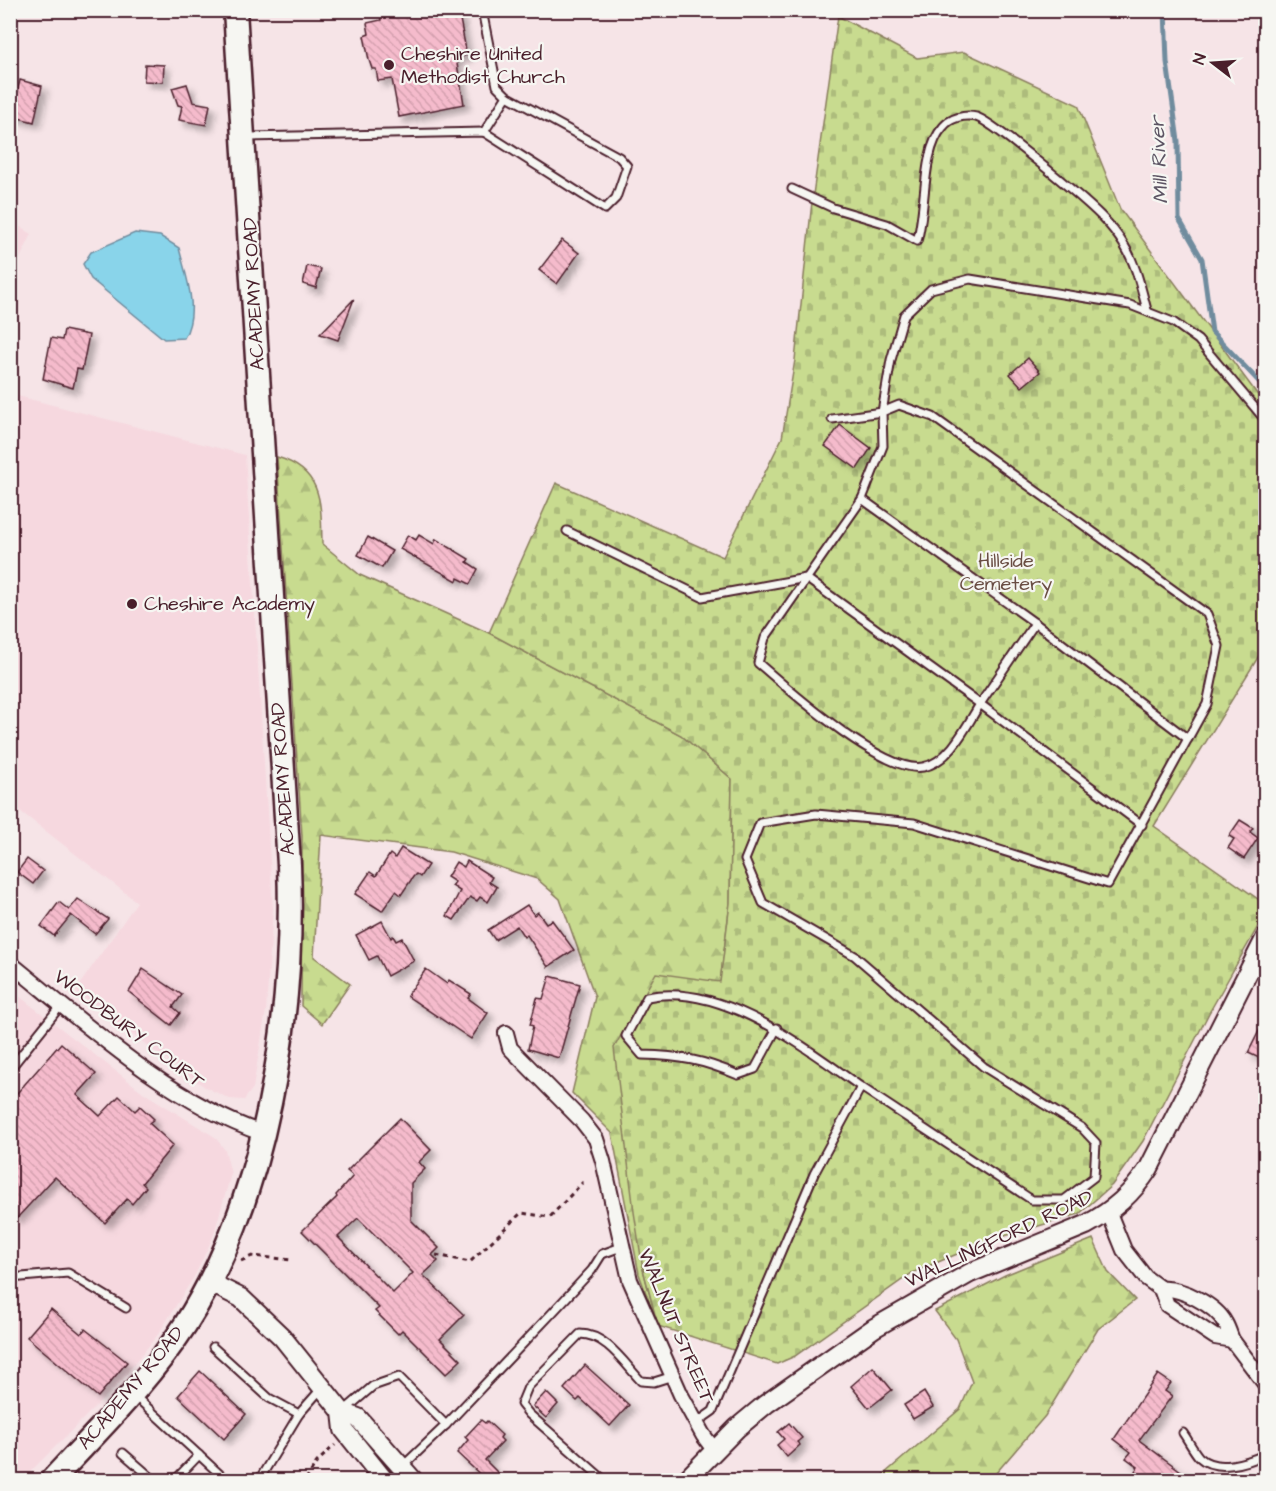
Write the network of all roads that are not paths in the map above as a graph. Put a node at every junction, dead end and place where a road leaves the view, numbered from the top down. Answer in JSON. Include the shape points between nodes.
{"nodes":[{"id":1,"x":235,"y":10,"type":"edge"},
{"id":2,"x":482,"y":10,"type":"edge"},
{"id":3,"x":507,"y":96,"type":"junction"},
{"id":4,"x":484,"y":132,"type":"junction"},
{"id":5,"x":244,"y":137,"type":"junction"},
{"id":6,"x":792,"y":189,"type":"dead end"},
{"id":7,"x":1147,"y":310,"type":"junction"},
{"id":8,"x":882,"y":412,"type":"junction"},
{"id":9,"x":832,"y":419,"type":"dead end"},
{"id":10,"x":1266,"y":421,"type":"edge"},
{"id":11,"x":862,"y":499,"type":"junction"},
{"id":12,"x":567,"y":531,"type":"dead end"},
{"id":13,"x":806,"y":578,"type":"junction"},
{"id":14,"x":1035,"y":623,"type":"junction"},
{"id":15,"x":980,"y":704,"type":"junction"},
{"id":16,"x":1188,"y":739,"type":"junction"},
{"id":17,"x":1142,"y":825,"type":"junction"},
{"id":18,"x":1266,"y":937,"type":"edge"},
{"id":19,"x":10,"y":963,"type":"edge"},
{"id":20,"x":62,"y":1005,"type":"junction"},
{"id":21,"x":777,"y":1028,"type":"junction"},
{"id":22,"x":506,"y":1033,"type":"dead end"},
{"id":23,"x":10,"y":1069,"type":"edge"},
{"id":24,"x":861,"y":1087,"type":"junction"},
{"id":25,"x":262,"y":1133,"type":"junction"},
{"id":26,"x":1109,"y":1213,"type":"junction"},
{"id":27,"x":621,"y":1247,"type":"junction"},
{"id":28,"x":10,"y":1278,"type":"edge"},
{"id":29,"x":209,"y":1282,"type":"junction"},
{"id":30,"x":1161,"y":1289,"type":"junction"},
{"id":31,"x":126,"y":1308,"type":"dead end"},
{"id":32,"x":1232,"y":1340,"type":"junction"},
{"id":33,"x":213,"y":1347,"type":"dead end"},
{"id":34,"x":673,"y":1376,"type":"junction"},
{"id":35,"x":1266,"y":1385,"type":"edge"},
{"id":36,"x":322,"y":1387,"type":"junction"},
{"id":37,"x":132,"y":1393,"type":"junction"},
{"id":38,"x":342,"y":1412,"type":"junction"},
{"id":39,"x":300,"y":1414,"type":"junction"},
{"id":40,"x":696,"y":1423,"type":"junction"},
{"id":41,"x":446,"y":1425,"type":"junction"},
{"id":42,"x":1183,"y":1433,"type":"dead end"},
{"id":43,"x":715,"y":1450,"type":"junction"},
{"id":44,"x":123,"y":1453,"type":"dead end"},
{"id":45,"x":1266,"y":1454,"type":"edge"},
{"id":46,"x":199,"y":1455,"type":"junction"},
{"id":47,"x":407,"y":1474,"type":"edge"},
{"id":48,"x":221,"y":1479,"type":"edge"},
{"id":49,"x":52,"y":1480,"type":"edge"},
{"id":50,"x":154,"y":1480,"type":"edge"},
{"id":51,"x":175,"y":1480,"type":"edge"},
{"id":52,"x":259,"y":1480,"type":"edge"},
{"id":53,"x":385,"y":1480,"type":"edge"},
{"id":54,"x":604,"y":1480,"type":"edge"},
{"id":55,"x":686,"y":1480,"type":"edge"}],
"edges":[{"from":1,"to":5,"type":"main road","name":"ACADEMY ROAD"},
{"from":2,"to":3,"type":"lane","via":[[497,86]]},
{"from":3,"to":4,"type":"lane"},
{"from":3,"to":4,"type":"lane","via":[[620,157],[627,166],[616,198],[605,209]]},
{"from":4,"to":5,"type":"lane"},
{"from":5,"to":25,"type":"main road","name":"ACADEMY ROAD","via":[[291,910],[289,974]]},
{"from":6,"to":7,"type":"lane","via":[[833,208],[887,224],[917,242],[932,146],[943,126],[956,117],[977,117],[1102,217],[1125,246]]},
{"from":7,"to":8,"type":"lane","via":[[970,279],[931,289],[904,315]]},
{"from":7,"to":10,"type":"lane","via":[[1198,340]]},
{"from":8,"to":9,"type":"lane"},
{"from":8,"to":11,"type":"lane","via":[[883,446]]},
{"from":8,"to":16,"type":"lane","via":[[899,405],[933,417],[1207,614],[1219,646],[1207,704]]},
{"from":11,"to":13,"type":"lane"},
{"from":11,"to":14,"type":"lane"},
{"from":12,"to":13,"type":"lane","via":[[702,597]]},
{"from":13,"to":15,"type":"lane"},
{"from":13,"to":15,"type":"lane","via":[[765,638],[758,663],[829,724],[895,762],[923,767],[951,751]]},
{"from":14,"to":15,"type":"lane"},
{"from":14,"to":16,"type":"lane"},
{"from":15,"to":17,"type":"lane"},
{"from":16,"to":17,"type":"lane"},
{"from":17,"to":24,"type":"lane","via":[[1108,884],[914,823],[816,814],[760,823],[745,860],[763,903],[855,956],[984,1067],[1082,1128],[1096,1143],[1094,1177],[1064,1200],[1032,1200]]},
{"from":18,"to":26,"type":"street","name":"WALLINGFORD ROAD","via":[[1149,1168],[1126,1199]]},
{"from":19,"to":20,"type":"street","name":"WOODBURY COURT"},
{"from":20,"to":23,"type":"lane"},
{"from":20,"to":25,"type":"street","name":"WOODBURY COURT","via":[[174,1090],[210,1111]]},
{"from":21,"to":21,"type":"lane","via":[[697,997],[663,994],[648,997],[626,1036],[642,1055],[706,1061],[738,1075],[755,1069]]},
{"from":21,"to":24,"type":"lane"},
{"from":22,"to":27,"type":"street","name":"WALNUT STREET","via":[[510,1048],[596,1139]]},
{"from":24,"to":40,"type":"lane","via":[[814,1174],[713,1411]]},
{"from":25,"to":29,"type":"main road","name":"ACADEMY ROAD","via":[[245,1194]]},
{"from":26,"to":30,"type":"street","via":[[1124,1250],[1146,1278]]},
{"from":26,"to":43,"type":"street","name":"WALLINGFORD ROAD","via":[[970,1273],[907,1307],[805,1374]]},
{"from":27,"to":34,"type":"street","name":"WALNUT STREET","via":[[630,1280]]},
{"from":27,"to":41,"type":"lane","via":[[602,1254],[592,1270]]},
{"from":28,"to":31,"type":"lane","via":[[68,1273]]},
{"from":29,"to":36,"type":"street","via":[[257,1311]]},
{"from":29,"to":37,"type":"main road","name":"ACADEMY ROAD","via":[[183,1327]]},
{"from":30,"to":32,"type":"street","via":[[1167,1305],[1215,1337]]},
{"from":30,"to":32,"type":"street","via":[[1174,1288],[1204,1304],[1225,1321]]},
{"from":32,"to":35,"type":"street"},
{"from":33,"to":39,"type":"lane","via":[[269,1398]]},
{"from":34,"to":40,"type":"street","name":"WALNUT STREET"},
{"from":34,"to":54,"type":"lane","via":[[641,1381],[600,1339],[580,1334],[528,1387],[521,1404],[529,1414]]},
{"from":36,"to":38,"type":"street"},
{"from":36,"to":39,"type":"lane"},
{"from":37,"to":46,"type":"lane"},
{"from":37,"to":49,"type":"main road","name":"ACADEMY ROAD"},
{"from":38,"to":41,"type":"lane","via":[[373,1386],[399,1377]]},
{"from":38,"to":47,"type":"street","via":[[358,1418]]},
{"from":38,"to":53,"type":"street","via":[[344,1430]]},
{"from":39,"to":52,"type":"lane"},
{"from":40,"to":43,"type":"street","name":"WALNUT STREET"},
{"from":41,"to":47,"type":"lane"},
{"from":42,"to":45,"type":"lane","via":[[1200,1457],[1216,1466]]},
{"from":43,"to":55,"type":"street","name":"WALLINGFORD ROAD"},
{"from":44,"to":50,"type":"lane"},
{"from":46,"to":48,"type":"lane"},
{"from":46,"to":51,"type":"lane"},
{"from":47,"to":53,"type":"street"}]}
